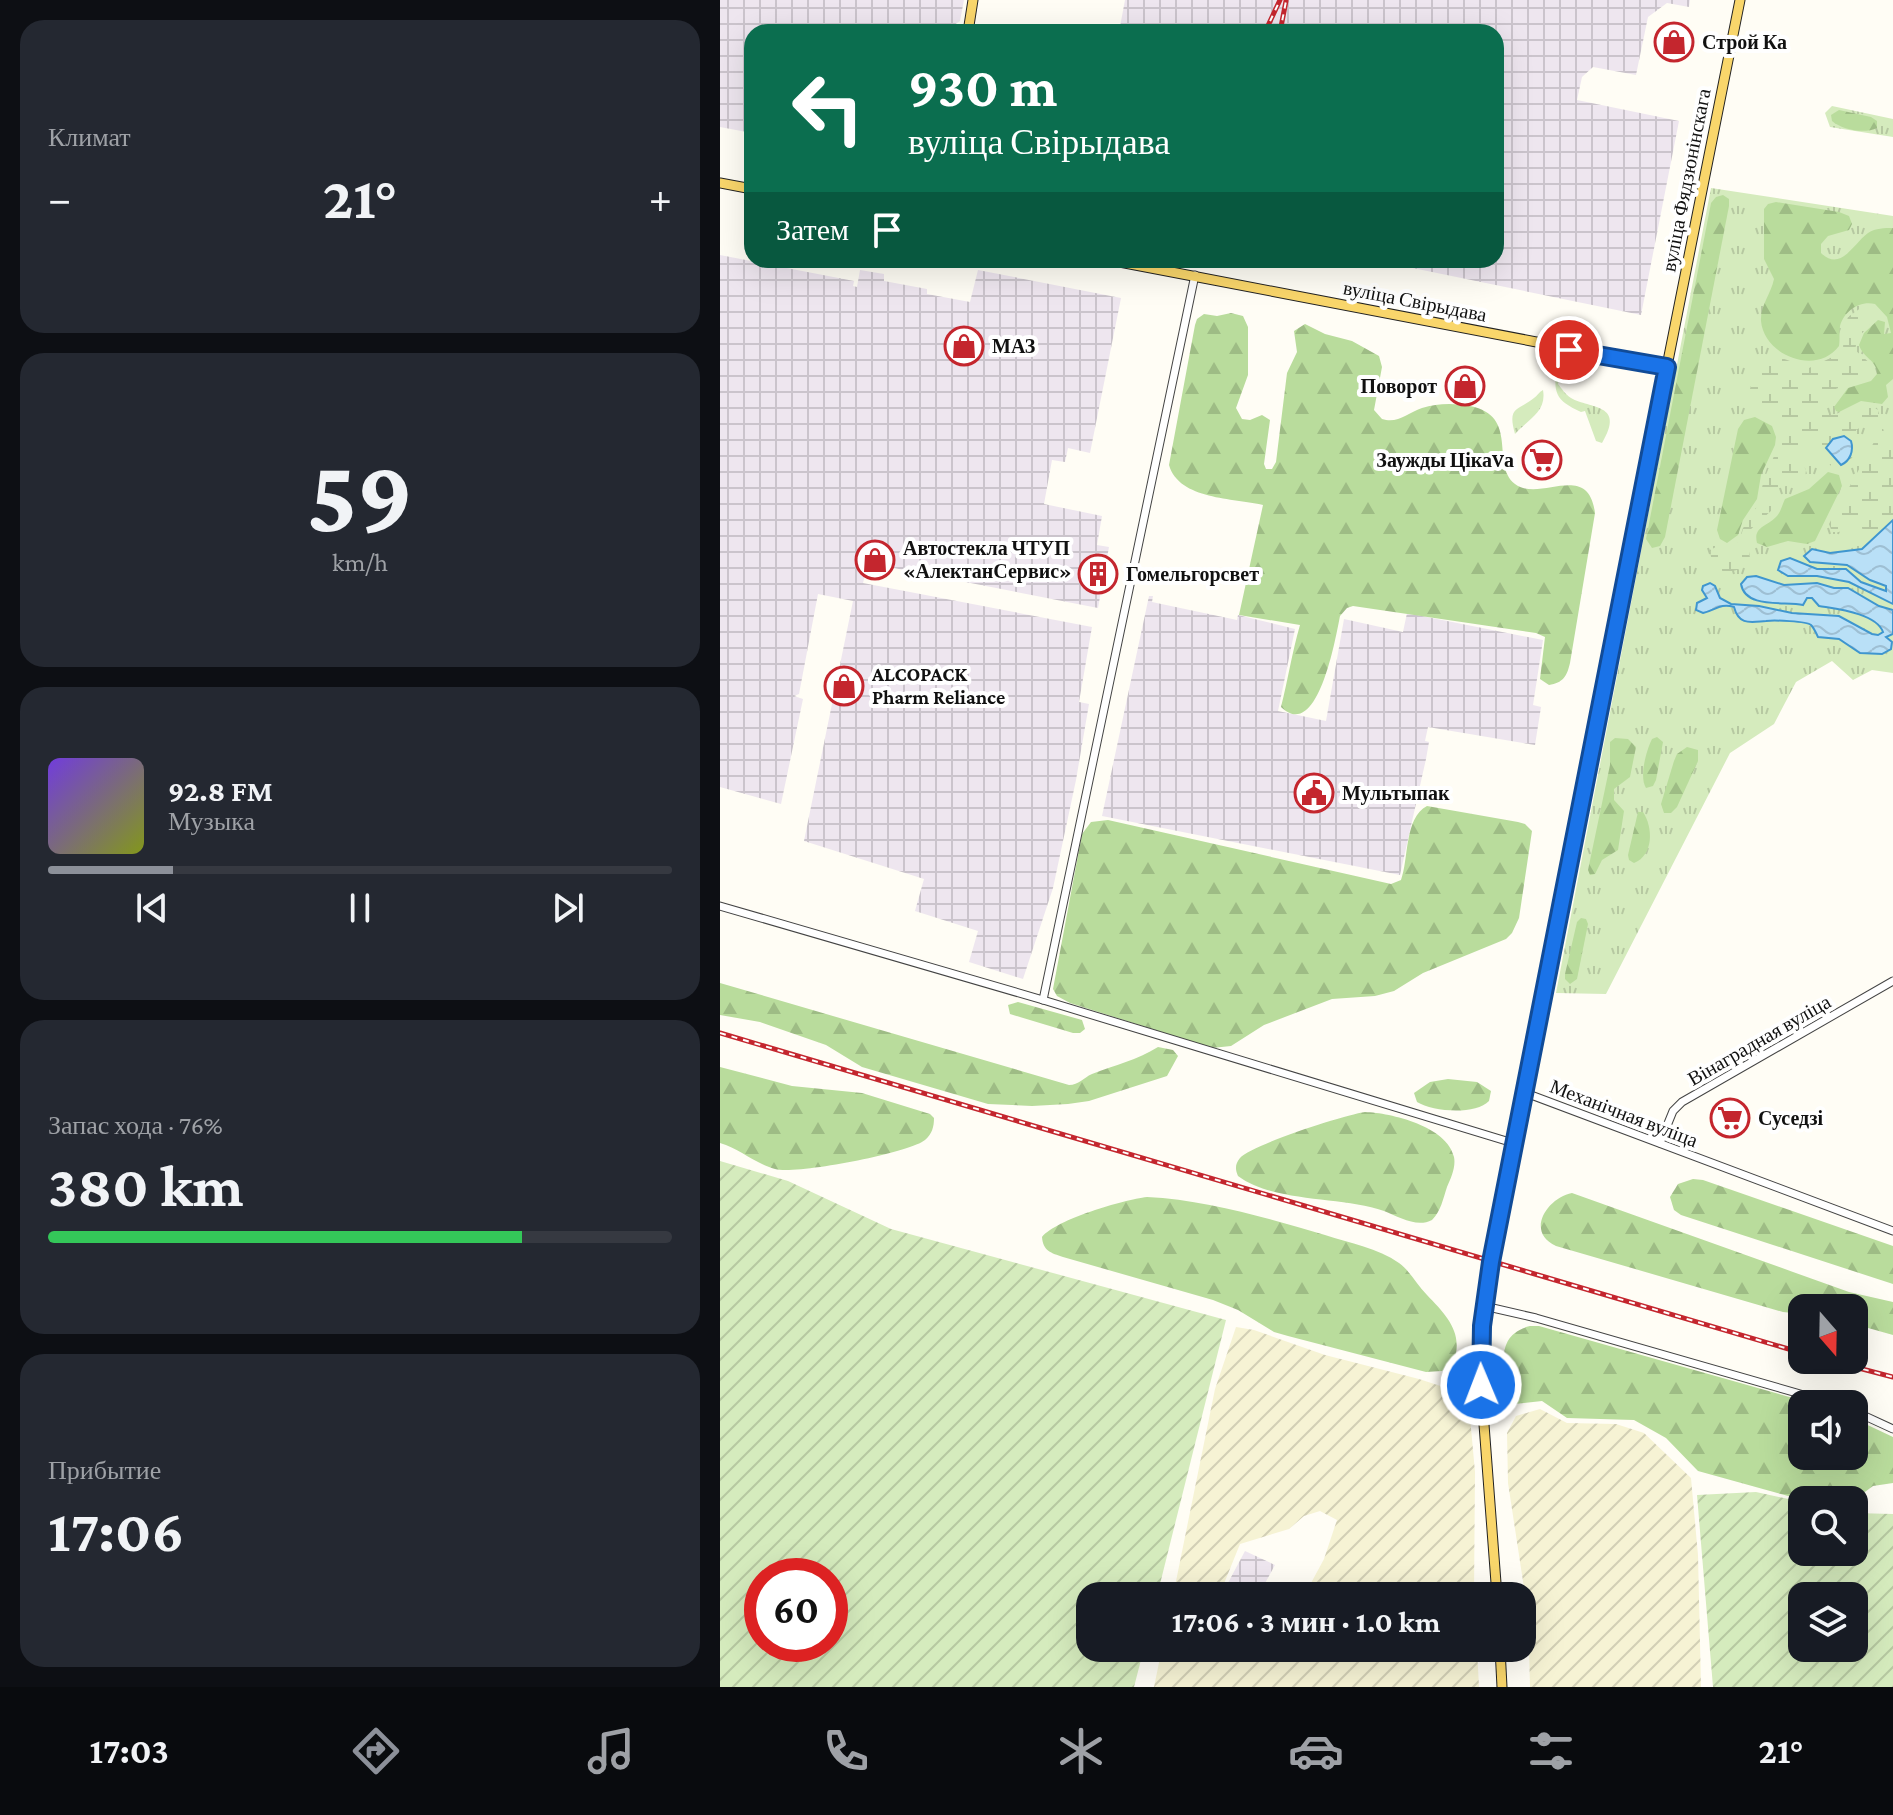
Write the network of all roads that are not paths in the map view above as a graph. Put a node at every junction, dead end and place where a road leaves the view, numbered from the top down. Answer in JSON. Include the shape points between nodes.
{"nodes":[{"id":1,"x":973,"y":0,"type":"edge"},
{"id":2,"x":1740,"y":0,"type":"edge"},
{"id":3,"x":969,"y":24,"type":"edge"},
{"id":4,"x":720,"y":183,"type":"edge"},
{"id":5,"x":744,"y":188,"type":"edge"},
{"id":6,"x":1155,"y":268,"type":"edge"},
{"id":7,"x":1195,"y":275,"type":"junction"},
{"id":8,"x":1667,"y":367,"type":"junction"},
{"id":9,"x":720,"y":906,"type":"edge"},
{"id":10,"x":1893,"y":981,"type":"edge"},
{"id":11,"x":1043,"y":1000,"type":"junction"},
{"id":12,"x":1523,"y":1092,"type":"junction"},
{"id":13,"x":1513,"y":1143,"type":"junction"},
{"id":14,"x":1660,"y":1143,"type":"junction"},
{"id":15,"x":1893,"y":1231,"type":"edge"},
{"id":16,"x":1484,"y":1306,"type":"junction"},
{"id":17,"x":1788,"y":1390,"type":"edge"},
{"id":18,"x":1868,"y":1417,"type":"edge"},
{"id":19,"x":1893,"y":1429,"type":"edge"},
{"id":20,"x":1496,"y":1582,"type":"edge"},
{"id":21,"x":1501,"y":1662,"type":"edge"},
{"id":22,"x":1502,"y":1687,"type":"edge"}],
"edges":[{"from":1,"to":3,"type":"main road"},
{"from":2,"to":8,"type":"main road","name":"вуліца Фядзюнінскага"},
{"from":4,"to":5,"type":"main road"},
{"from":6,"to":7,"type":"main road","name":"вуліца Свірыдава"},
{"from":7,"to":8,"type":"main road","name":"вуліца Свірыдава"},
{"from":7,"to":11,"type":"street"},
{"from":8,"to":12,"type":"main road","name":"вуліца Фядзюнінскага"},
{"from":9,"to":11,"type":"street"},
{"from":10,"to":14,"type":"street","name":"Вінаградная вуліца","via":[[1682,1102]]},
{"from":11,"to":13,"type":"street"},
{"from":12,"to":13,"type":"main road","name":"вуліца Фядзюнінскага"},
{"from":12,"to":14,"type":"street","name":"Механічная вуліца"},
{"from":13,"to":16,"type":"main road","name":"вуліца Фядзюнінскага"},
{"from":14,"to":15,"type":"street","name":"Механічная вуліца"},
{"from":16,"to":17,"type":"street"},
{"from":16,"to":20,"type":"main road","name":"вуліца Фядзюнінскага","via":[[1482,1401]]},
{"from":18,"to":19,"type":"street"},
{"from":21,"to":22,"type":"main road"}]}
